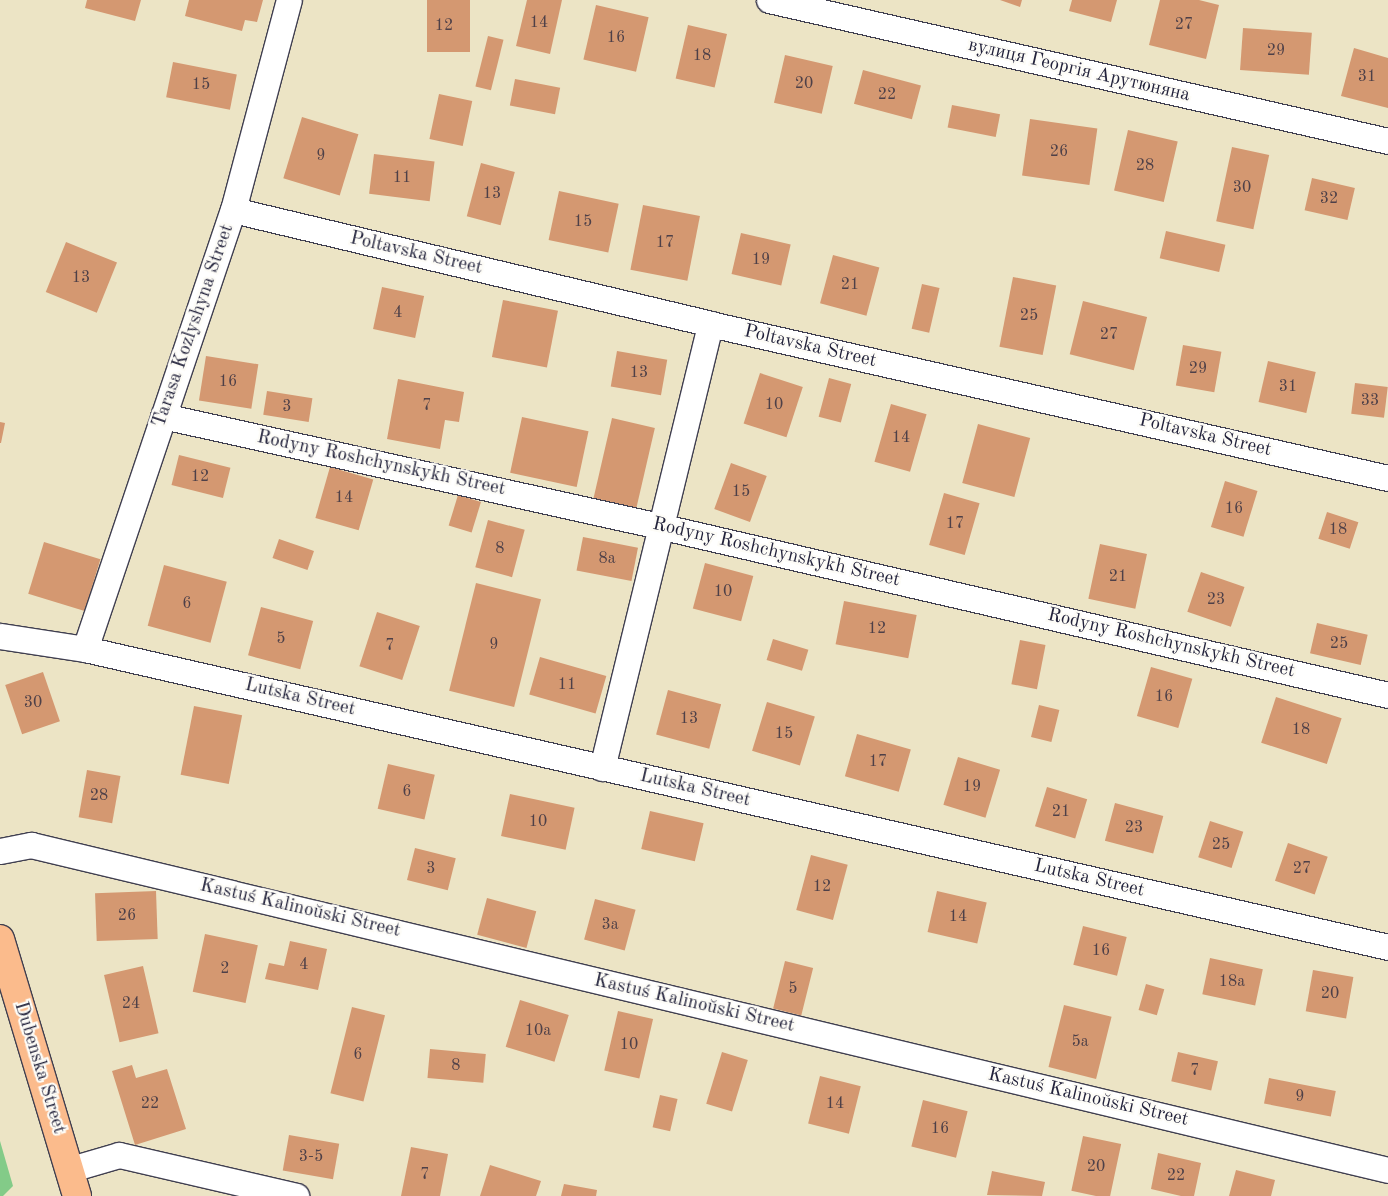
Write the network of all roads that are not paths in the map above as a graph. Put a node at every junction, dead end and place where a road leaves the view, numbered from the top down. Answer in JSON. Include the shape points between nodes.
{"nodes":[{"id":1,"x":289,"y":0,"type":"edge"},
{"id":2,"x":770,"y":0,"type":"edge"},
{"id":3,"x":1388,"y":141,"type":"edge"},
{"id":4,"x":233,"y":210,"type":"junction"},
{"id":5,"x":710,"y":324,"type":"junction"},
{"id":6,"x":163,"y":416,"type":"junction"},
{"id":7,"x":1388,"y":478,"type":"edge"},
{"id":8,"x":659,"y":526,"type":"junction"},
{"id":9,"x":0,"y":636,"type":"edge"},
{"id":10,"x":85,"y":649,"type":"junction"},
{"id":11,"x":1388,"y":695,"type":"edge"},
{"id":12,"x":602,"y":768,"type":"junction"},
{"id":13,"x":0,"y":851,"type":"edge"},
{"id":14,"x":0,"y":939,"type":"edge"},
{"id":15,"x":1388,"y":948,"type":"edge"},
{"id":16,"x":71,"y":1169,"type":"junction"},
{"id":17,"x":1388,"y":1170,"type":"edge"},
{"id":18,"x":77,"y":1196,"type":"edge"},
{"id":19,"x":296,"y":1196,"type":"edge"}],
"edges":[{"from":1,"to":4,"type":"street","name":"Tarasa Kozlyshyna Street"},
{"from":2,"to":3,"type":"street","name":"вулиця Георгія Арутюняна"},
{"from":4,"to":5,"type":"street","name":"Poltavska Street"},
{"from":4,"to":6,"type":"street","name":"Tarasa Kozlyshyna Street"},
{"from":5,"to":7,"type":"street","name":"Poltavska Street"},
{"from":5,"to":8,"type":"street"},
{"from":6,"to":8,"type":"street","name":"Rodyny Roshchynskykh Street"},
{"from":6,"to":10,"type":"street","name":"Tarasa Kozlyshyna Street"},
{"from":8,"to":11,"type":"street","name":"Rodyny Roshchynskykh Street"},
{"from":8,"to":12,"type":"street"},
{"from":9,"to":10,"type":"street","name":"Lutska Street"},
{"from":10,"to":12,"type":"street","name":"Lutska Street"},
{"from":12,"to":15,"type":"street","name":"Lutska Street"},
{"from":13,"to":17,"type":"street","name":"Kastuś Kalinoŭski Street","via":[[31,845]]},
{"from":14,"to":16,"type":"main road","name":"Dubenska Street","via":[[47,1100]]},
{"from":16,"to":18,"type":"main road","name":"Dubenska Street"},
{"from":16,"to":19,"type":"street","via":[[119,1155]]}]}
